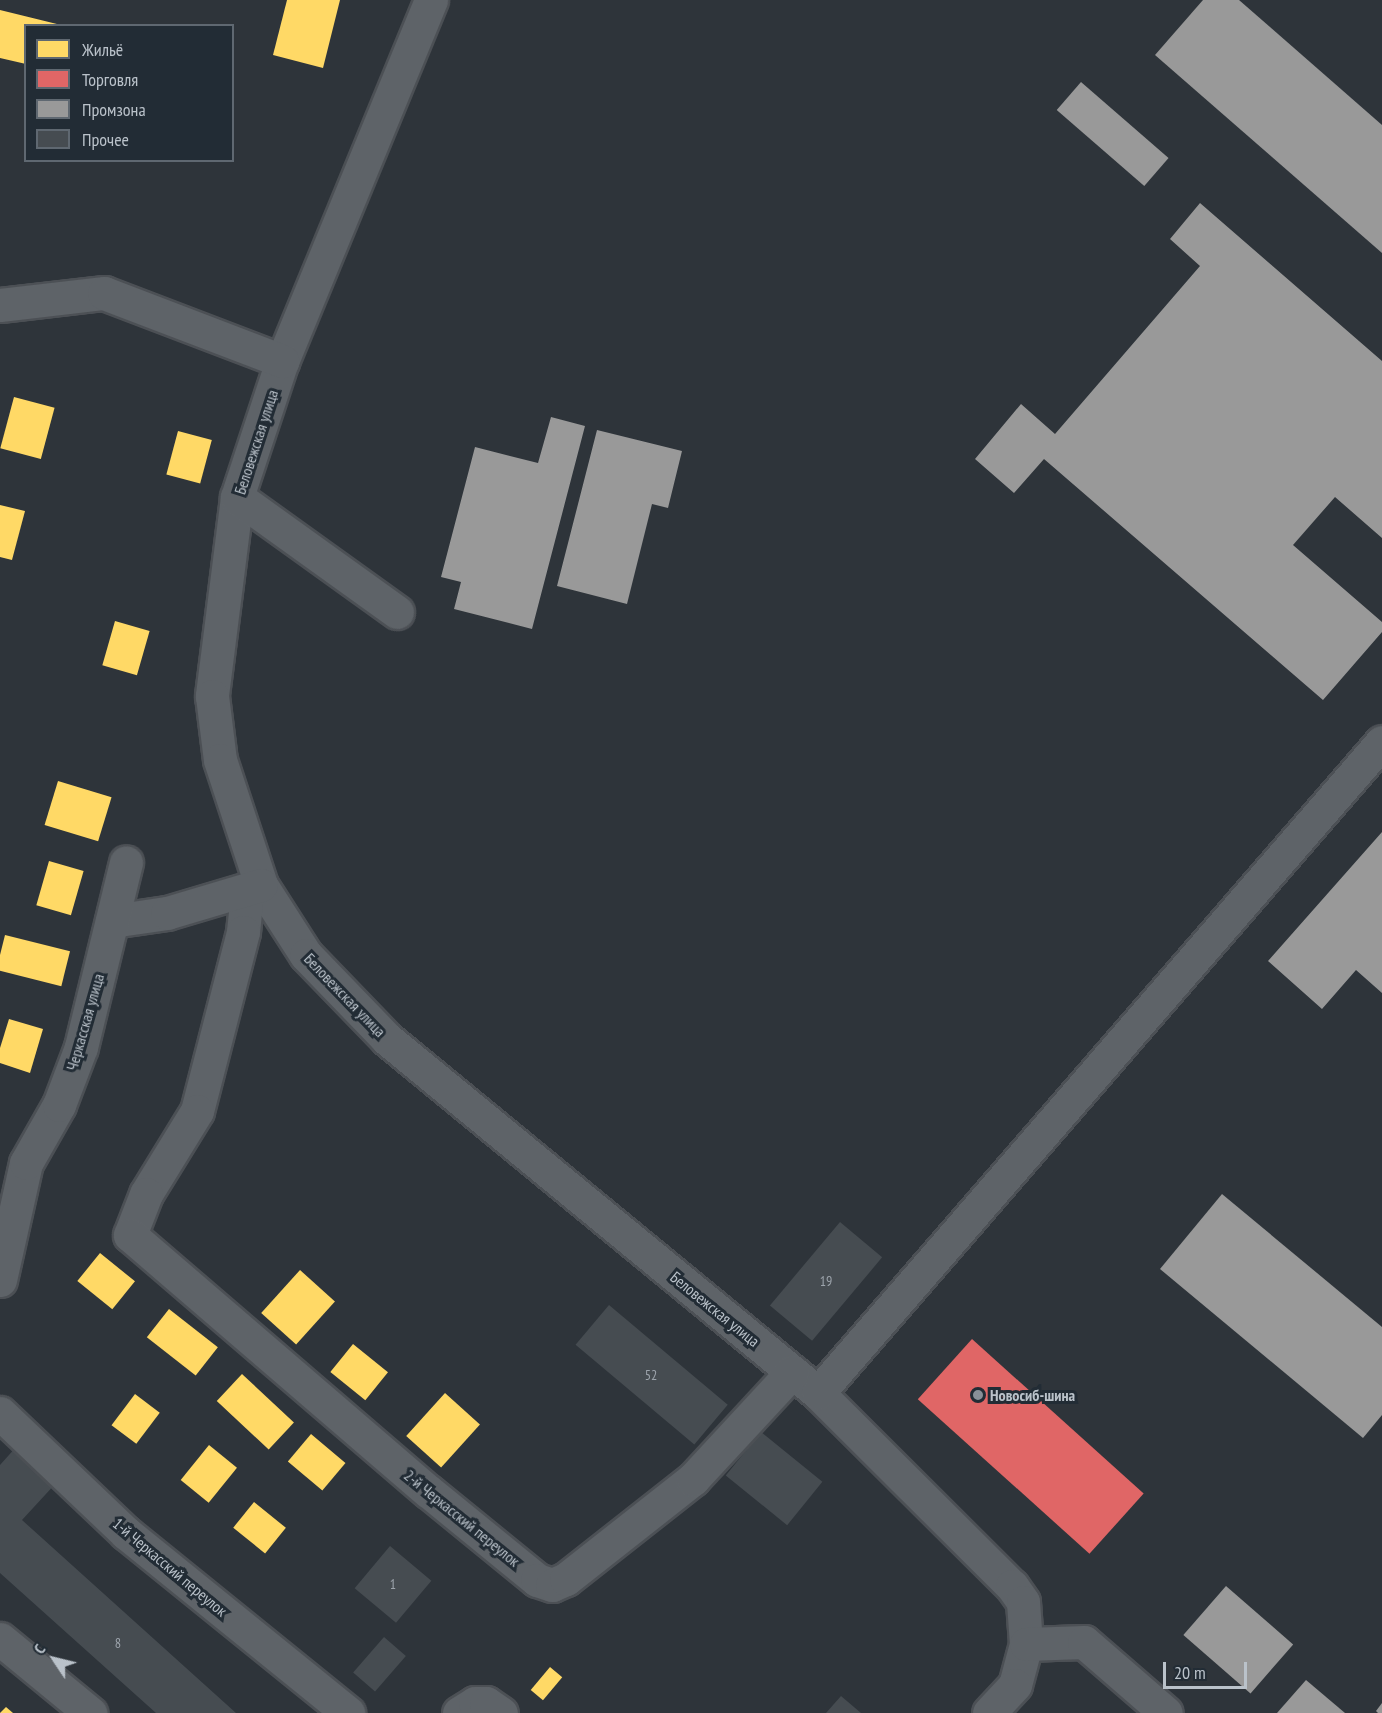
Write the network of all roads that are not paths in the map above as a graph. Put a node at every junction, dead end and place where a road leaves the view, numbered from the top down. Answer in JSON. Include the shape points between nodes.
{"nodes":[{"id":1,"x":431,"y":0,"type":"edge"},
{"id":2,"x":0,"y":305,"type":"edge"},
{"id":3,"x":282,"y":361,"type":"junction"},
{"id":4,"x":237,"y":497,"type":"junction"},
{"id":5,"x":397,"y":612,"type":"dead end"},
{"id":6,"x":1382,"y":742,"type":"edge"},
{"id":7,"x":126,"y":862,"type":"dead end"},
{"id":8,"x":254,"y":888,"type":"junction"},
{"id":9,"x":112,"y":921,"type":"junction"},
{"id":10,"x":0,"y":1280,"type":"edge"},
{"id":11,"x":792,"y":1372,"type":"junction"},
{"id":12,"x":818,"y":1393,"type":"junction"},
{"id":13,"x":0,"y":1413,"type":"edge"},
{"id":14,"x":0,"y":1639,"type":"edge"},
{"id":15,"x":1026,"y":1644,"type":"junction"},
{"id":16,"x":90,"y":1713,"type":"edge"},
{"id":17,"x":348,"y":1713,"type":"edge"},
{"id":18,"x":459,"y":1713,"type":"edge"},
{"id":19,"x":501,"y":1713,"type":"edge"},
{"id":20,"x":989,"y":1713,"type":"edge"},
{"id":21,"x":1166,"y":1713,"type":"edge"}],
"edges":[{"from":1,"to":3,"type":"street","name":"Беловежская улица"},
{"from":2,"to":3,"type":"street","via":[[104,293]]},
{"from":3,"to":4,"type":"street","name":"Беловежская улица"},
{"from":4,"to":5,"type":"street"},
{"from":4,"to":8,"type":"street","name":"Беловежская улица","via":[[212,696],[220,760]]},
{"from":6,"to":12,"type":"street"},
{"from":7,"to":9,"type":"street","name":"Черкасская улица"},
{"from":8,"to":9,"type":"street","via":[[167,913]]},
{"from":8,"to":11,"type":"street","name":"Беловежская улица","via":[[306,955],[387,1039]]},
{"from":8,"to":11,"type":"street","name":"2-й Черкасский переулок","via":[[196,1111],[146,1194],[130,1235],[428,1491],[537,1580],[552,1585],[566,1579],[693,1479]]},
{"from":9,"to":10,"type":"street","name":"Черкасская улица","via":[[81,1047],[59,1105],[27,1163]]},
{"from":11,"to":12,"type":"street","name":"Беловежская улица"},
{"from":12,"to":15,"type":"street","name":"Беловежская улица","via":[[1012,1586],[1023,1602]]},
{"from":13,"to":17,"type":"street","name":"1-й Черкасский переулок","via":[[126,1533]]},
{"from":14,"to":16,"type":"street"},
{"from":15,"to":20,"type":"street","name":"Беловежская улица","via":[[1015,1685]]},
{"from":15,"to":21,"type":"street","via":[[1084,1642]]},
{"from":18,"to":19,"type":"street","via":[[475,1702],[486,1703]]}]}
